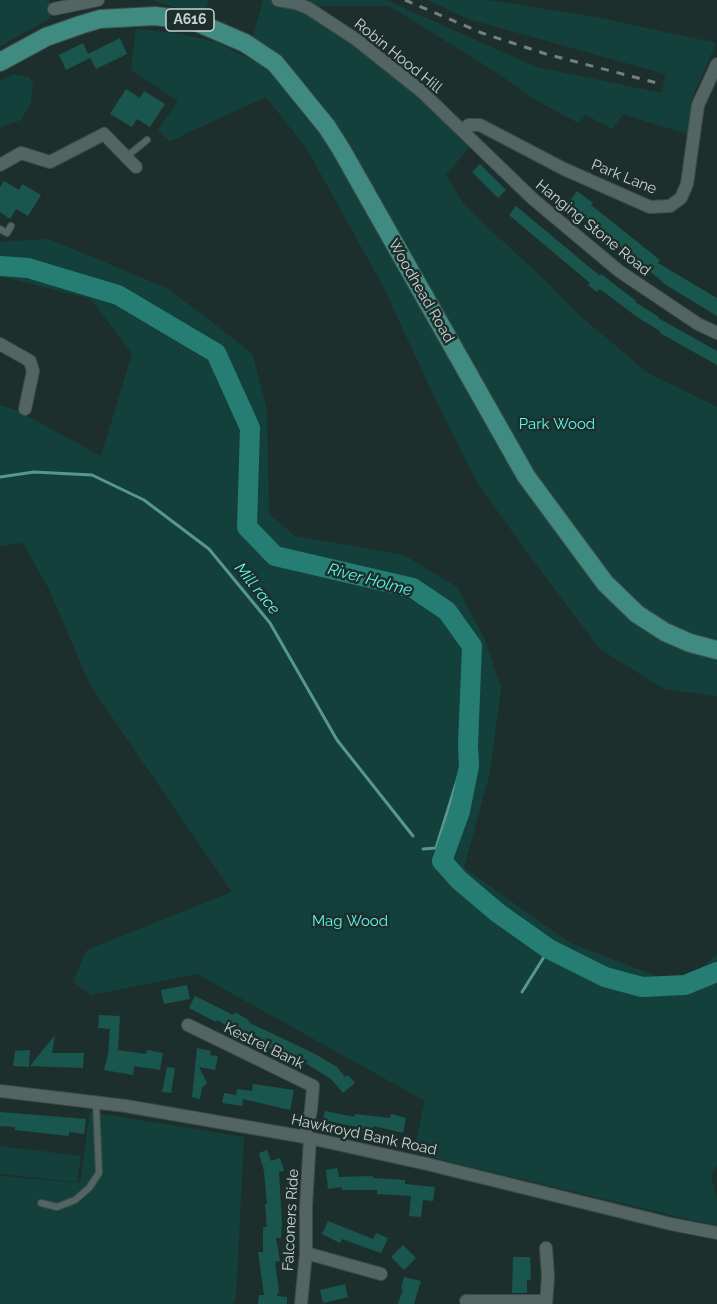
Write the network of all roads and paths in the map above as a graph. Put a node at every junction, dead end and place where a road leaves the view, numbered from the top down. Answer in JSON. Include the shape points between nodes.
{"nodes":[{"id":1,"x":98,"y":0,"type":"edge"},
{"id":2,"x":278,"y":0,"type":"edge"},
{"id":3,"x":70,"y":3,"type":"edge"},
{"id":4,"x":54,"y":9,"type":"dead end"},
{"id":5,"x":100,"y":19,"type":"junction"},
{"id":6,"x":0,"y":62,"type":"edge"},
{"id":7,"x":717,"y":64,"type":"edge"},
{"id":8,"x":462,"y":130,"type":"junction"},
{"id":9,"x":147,"y":140,"type":"dead end"},
{"id":10,"x":126,"y":157,"type":"junction"},
{"id":11,"x":0,"y":165,"type":"edge"},
{"id":12,"x":136,"y":166,"type":"dead end"},
{"id":13,"x":11,"y":226,"type":"dead end"},
{"id":14,"x":0,"y":229,"type":"edge"},
{"id":15,"x":7,"y":233,"type":"junction"},
{"id":16,"x":3,"y":240,"type":"dead end"},
{"id":17,"x":717,"y":333,"type":"edge"},
{"id":18,"x":0,"y":344,"type":"edge"},
{"id":19,"x":25,"y":409,"type":"dead end"},
{"id":20,"x":717,"y":650,"type":"edge"},
{"id":21,"x":188,"y":1025,"type":"dead end"},
{"id":22,"x":0,"y":1091,"type":"edge"},
{"id":23,"x":96,"y":1103,"type":"junction"},
{"id":24,"x":308,"y":1138,"type":"junction"},
{"id":25,"x":41,"y":1203,"type":"dead end"},
{"id":26,"x":717,"y":1233,"type":"edge"},
{"id":27,"x":546,"y":1248,"type":"dead end"},
{"id":28,"x":306,"y":1253,"type":"junction"},
{"id":29,"x":381,"y":1274,"type":"dead end"},
{"id":30,"x":466,"y":1300,"type":"dead end"},
{"id":31,"x":546,"y":1303,"type":"edge"},
{"id":32,"x":301,"y":1304,"type":"edge"}],
"edges":[{"from":1,"to":3,"type":"street"},
{"from":1,"to":5,"type":"street"},
{"from":2,"to":8,"type":"street","name":"Robin Hood Hill","via":[[308,8],[357,40]]},
{"from":3,"to":4,"type":"street"},
{"from":5,"to":6,"type":"main road","name":"Woodhead Road","number":"A616","via":[[46,37]]},
{"from":5,"to":20,"type":"main road","name":"Woodhead Road","number":"A616","via":[[155,16],[194,21],[245,43],[275,63],[341,149],[526,476],[605,583],[637,614],[665,632]]},
{"from":7,"to":8,"type":"street","name":"Park Lane","via":[[698,105],[687,184],[681,198],[670,206],[650,207],[564,169],[480,125]]},
{"from":8,"to":17,"type":"street","name":"Hanging Stone Road","via":[[532,199],[619,271]]},
{"from":9,"to":10,"type":"lane"},
{"from":10,"to":11,"type":"street","via":[[104,134],[50,162],[21,153]]},
{"from":10,"to":12,"type":"street"},
{"from":13,"to":15,"type":"lane"},
{"from":14,"to":15,"type":"lane"},
{"from":15,"to":16,"type":"lane"},
{"from":18,"to":19,"type":"street","via":[[30,361],[33,371]]},
{"from":21,"to":24,"type":"street","name":"Kestrel Bank","via":[[313,1086]]},
{"from":22,"to":23,"type":"street","name":"Hawkroyd Bank Road"},
{"from":23,"to":24,"type":"street","name":"Hawkroyd Bank Road"},
{"from":23,"to":25,"type":"lane","via":[[99,1173],[75,1200],[57,1207]]},
{"from":24,"to":26,"type":"street","name":"Hawkroyd Bank Road"},
{"from":24,"to":28,"type":"street","name":"Falconers Ride"},
{"from":27,"to":31,"type":"street"},
{"from":28,"to":29,"type":"street"},
{"from":28,"to":32,"type":"street","name":"Falconers Ride"},
{"from":30,"to":31,"type":"street"}]}
